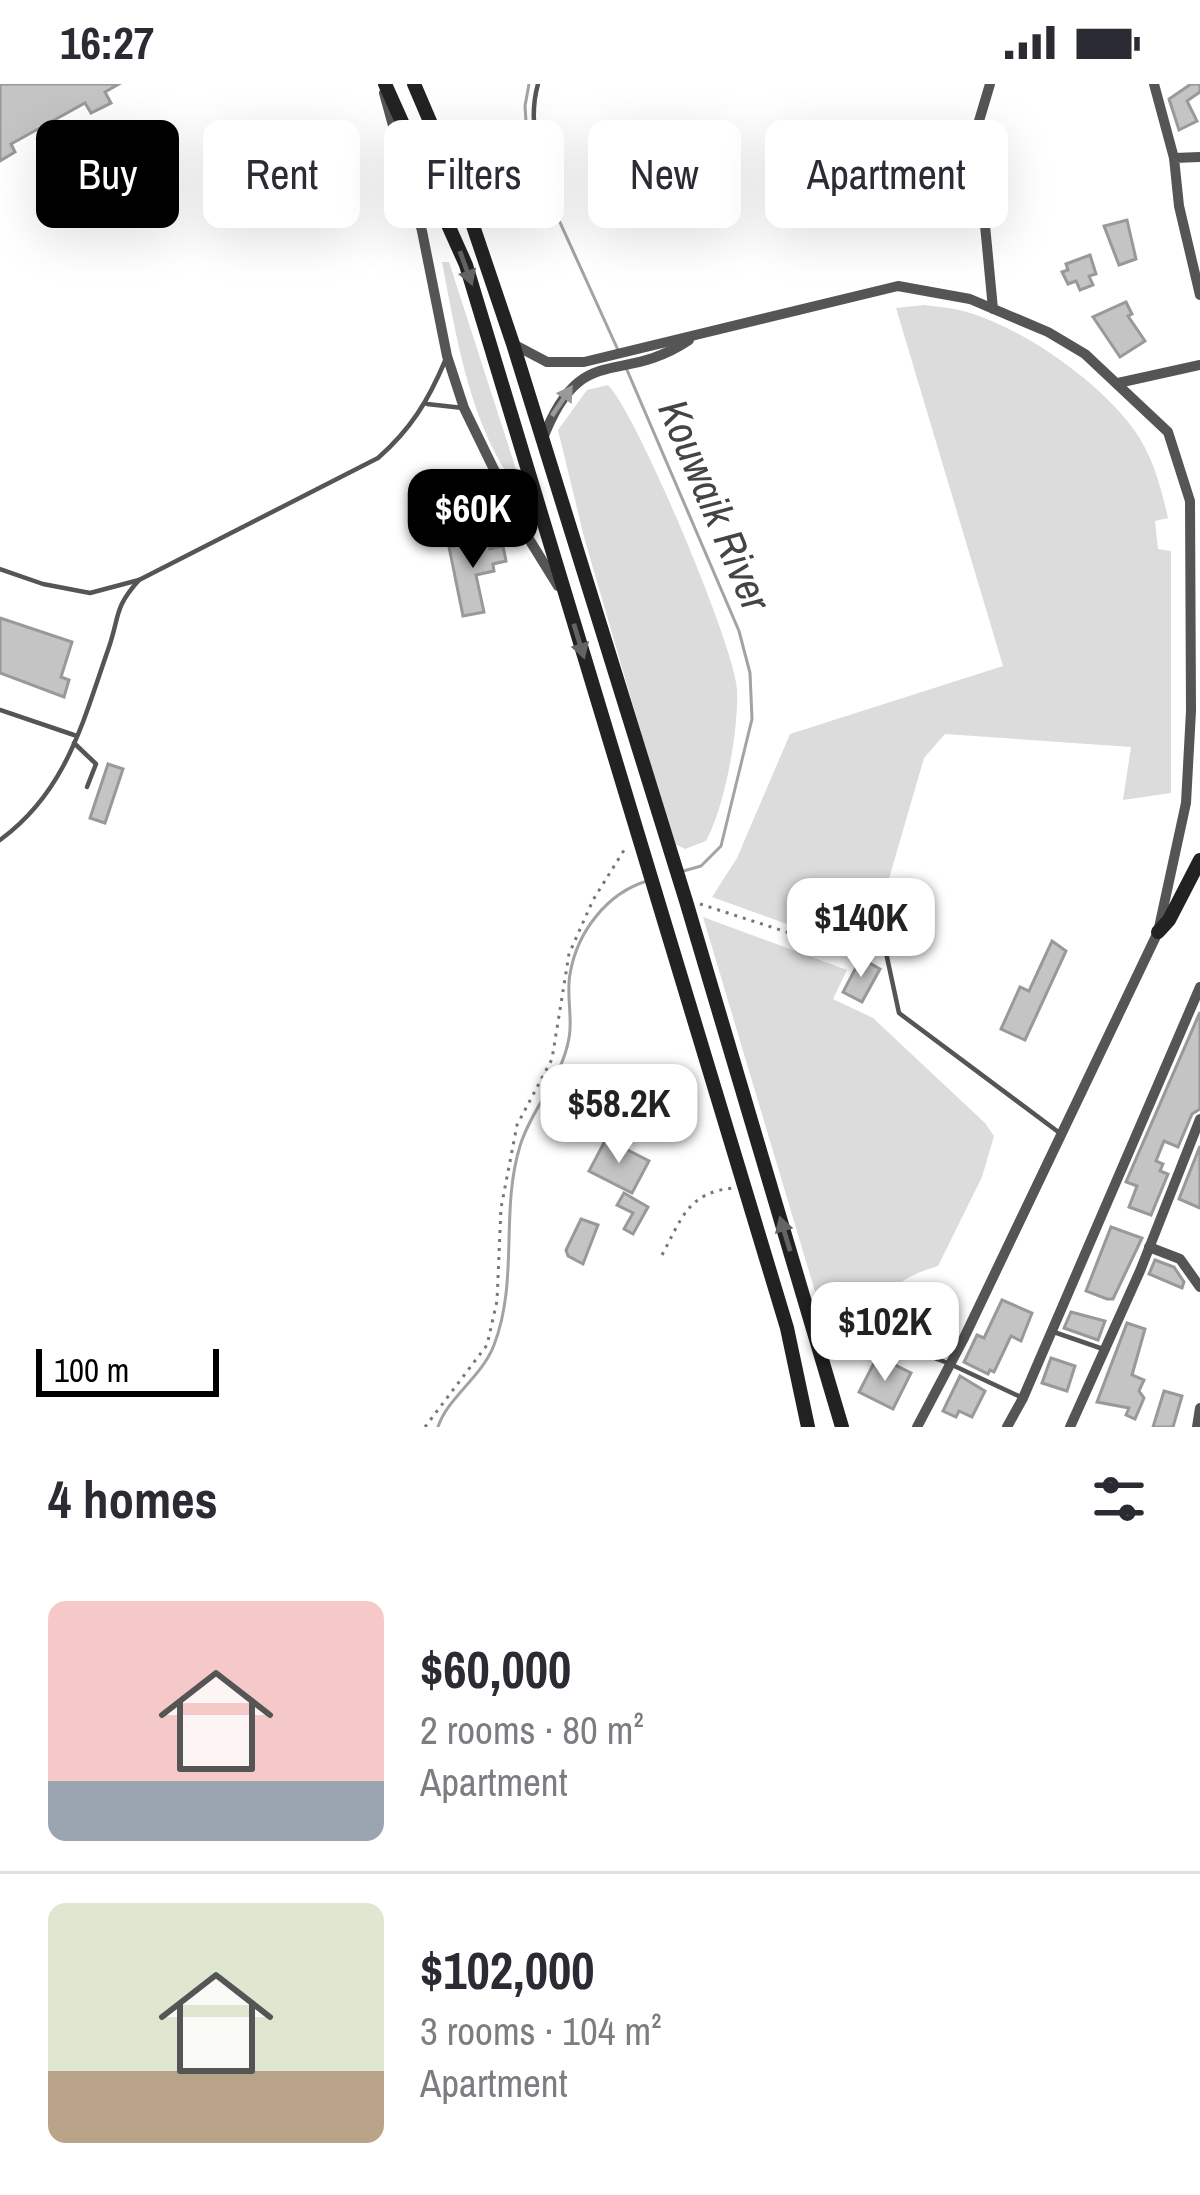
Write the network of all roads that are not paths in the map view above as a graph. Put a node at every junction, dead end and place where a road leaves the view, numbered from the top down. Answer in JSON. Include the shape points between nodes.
{"nodes":[{"id":1,"x":383,"y":84,"type":"edge"},
{"id":2,"x":415,"y":84,"type":"edge"},
{"id":3,"x":538,"y":84,"type":"edge"},
{"id":4,"x":990,"y":84,"type":"edge"},
{"id":5,"x":1154,"y":84,"type":"edge"},
{"id":6,"x":534,"y":120,"type":"edge"},
{"id":7,"x":1200,"y":157,"type":"edge"},
{"id":8,"x":1174,"y":158,"type":"junction"},
{"id":9,"x":1200,"y":295,"type":"edge"},
{"id":10,"x":994,"y":309,"type":"junction"},
{"id":11,"x":513,"y":344,"type":"junction"},
{"id":12,"x":669,"y":346,"type":"junction"},
{"id":13,"x":447,"y":356,"type":"junction"},
{"id":14,"x":1200,"y":365,"type":"edge"},
{"id":15,"x":1118,"y":382,"type":"junction"},
{"id":16,"x":427,"y":404,"type":"junction"},
{"id":17,"x":464,"y":408,"type":"junction"},
{"id":18,"x":542,"y":441,"type":"junction"},
{"id":19,"x":0,"y":569,"type":"edge"},
{"id":20,"x":139,"y":580,"type":"junction"},
{"id":21,"x":567,"y":600,"type":"junction"},
{"id":22,"x":1196,"y":629,"type":"edge"},
{"id":23,"x":0,"y":710,"type":"edge"},
{"id":24,"x":75,"y":740,"type":"junction"},
{"id":25,"x":87,"y":787,"type":"dead end"},
{"id":26,"x":0,"y":840,"type":"edge"},
{"id":27,"x":1200,"y":860,"type":"edge"},
{"id":28,"x":1158,"y":932,"type":"junction"},
{"id":29,"x":882,"y":934,"type":"dead end"},
{"id":30,"x":1200,"y":986,"type":"edge"},
{"id":31,"x":1200,"y":1120,"type":"edge"},
{"id":32,"x":1060,"y":1134,"type":"junction"},
{"id":33,"x":1149,"y":1247,"type":"junction"},
{"id":34,"x":1200,"y":1287,"type":"edge"},
{"id":35,"x":1051,"y":1331,"type":"junction"},
{"id":36,"x":815,"y":1333,"type":"junction"},
{"id":37,"x":1105,"y":1349,"type":"junction"},
{"id":38,"x":948,"y":1363,"type":"junction"},
{"id":39,"x":1023,"y":1398,"type":"junction"},
{"id":40,"x":1200,"y":1408,"type":"edge"},
{"id":41,"x":808,"y":1427,"type":"edge"},
{"id":42,"x":842,"y":1427,"type":"edge"},
{"id":43,"x":917,"y":1427,"type":"edge"},
{"id":44,"x":1007,"y":1427,"type":"edge"},
{"id":45,"x":1070,"y":1427,"type":"edge"},
{"id":46,"x":1197,"y":1427,"type":"edge"}],
"edges":[{"from":1,"to":13,"type":"street"},
{"from":1,"to":21,"type":"main road","one_way":true,"via":[[466,265]]},
{"from":2,"to":11,"type":"main road"},
{"from":3,"to":6,"type":"lane"},
{"from":4,"to":10,"type":"street","via":[[976,130]]},
{"from":5,"to":8,"type":"street"},
{"from":7,"to":8,"type":"street"},
{"from":8,"to":9,"type":"street"},
{"from":10,"to":12,"type":"street","via":[[898,286]]},
{"from":10,"to":15,"type":"street","via":[[1048,332]]},
{"from":11,"to":12,"type":"street","via":[[548,362]]},
{"from":11,"to":18,"type":"main road"},
{"from":18,"to":12,"type":"street","one_way":true,"via":[[568,387]]},
{"from":13,"to":16,"type":"lane"},
{"from":13,"to":17,"type":"street"},
{"from":14,"to":15,"type":"street"},
{"from":15,"to":22,"type":"street","via":[[1168,432],[1190,501]]},
{"from":16,"to":17,"type":"lane"},
{"from":16,"to":20,"type":"lane","via":[[378,458]]},
{"from":17,"to":21,"type":"street"},
{"from":36,"to":18,"type":"main road","one_way":true},
{"from":19,"to":20,"type":"lane","via":[[90,593]]},
{"from":20,"to":24,"type":"lane","via":[[118,604]]},
{"from":21,"to":41,"type":"main road","one_way":true,"via":[[787,1328]]},
{"from":22,"to":28,"type":"street","via":[[1186,803]]},
{"from":23,"to":24,"type":"lane"},
{"from":24,"to":25,"type":"lane","via":[[96,764]]},
{"from":24,"to":26,"type":"lane","via":[[44,802]]},
{"from":27,"to":28,"type":"main road"},
{"from":28,"to":32,"type":"street"},
{"from":29,"to":32,"type":"lane","via":[[899,1013]]},
{"from":30,"to":35,"type":"street"},
{"from":31,"to":33,"type":"street"},
{"from":32,"to":38,"type":"street"},
{"from":33,"to":34,"type":"street","via":[[1180,1259]]},
{"from":33,"to":37,"type":"street"},
{"from":35,"to":37,"type":"lane"},
{"from":35,"to":39,"type":"street"},
{"from":36,"to":38,"type":"lane","via":[[873,1336]]},
{"from":36,"to":42,"type":"main road"},
{"from":37,"to":45,"type":"street"},
{"from":38,"to":39,"type":"lane"},
{"from":38,"to":43,"type":"street"},
{"from":39,"to":44,"type":"street"},
{"from":40,"to":46,"type":"street"}]}
